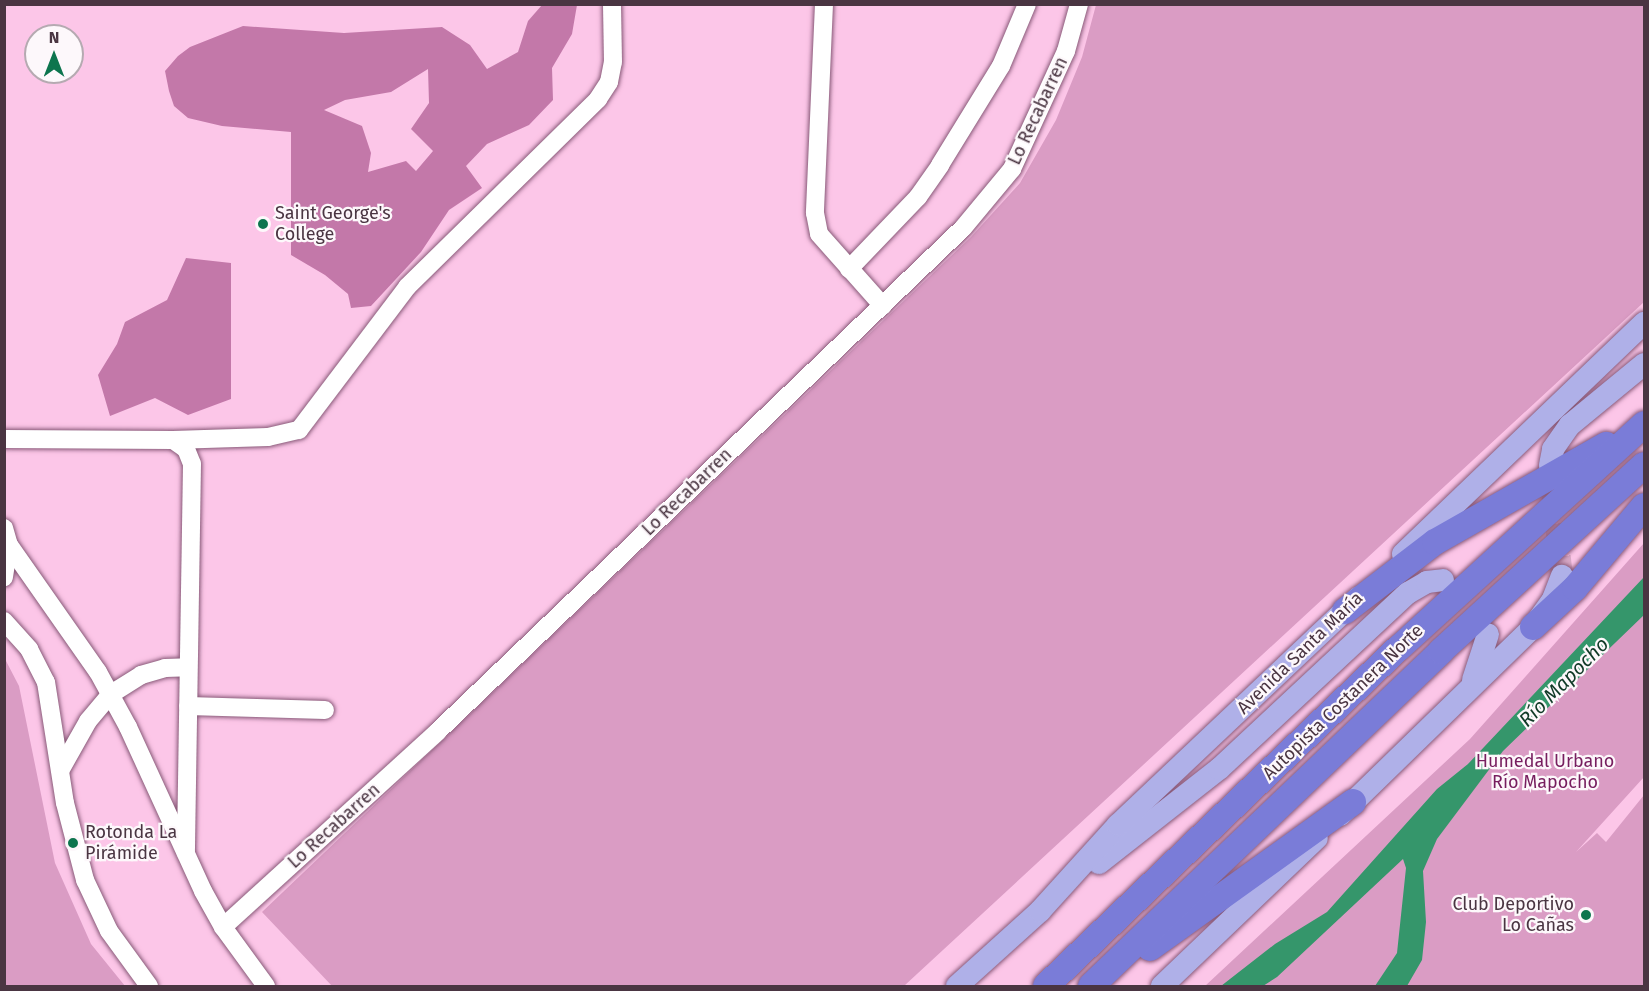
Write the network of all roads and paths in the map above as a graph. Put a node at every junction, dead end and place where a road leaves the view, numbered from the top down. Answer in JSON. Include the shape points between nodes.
{"nodes":[{"id":1,"x":612,"y":4,"type":"edge"},
{"id":2,"x":824,"y":4,"type":"edge"},
{"id":3,"x":1027,"y":4,"type":"edge"},
{"id":4,"x":1079,"y":4,"type":"edge"},
{"id":5,"x":849,"y":269,"type":"junction"},
{"id":6,"x":883,"y":306,"type":"junction"},
{"id":7,"x":1644,"y":323,"type":"edge"},
{"id":8,"x":1644,"y":364,"type":"edge"},
{"id":9,"x":1644,"y":422,"type":"edge"},
{"id":10,"x":4,"y":439,"type":"edge"},
{"id":11,"x":173,"y":441,"type":"junction"},
{"id":12,"x":1550,"y":465,"type":"tunnel mouth"},
{"id":13,"x":1644,"y":465,"type":"edge"},
{"id":14,"x":1644,"y":506,"type":"edge"},
{"id":15,"x":7,"y":537,"type":"edge"},
{"id":16,"x":1562,"y":576,"type":"tunnel mouth"},
{"id":17,"x":4,"y":578,"type":"edge"},
{"id":18,"x":1443,"y":580,"type":"dead end"},
{"id":19,"x":1345,"y":611,"type":"junction"},
{"id":20,"x":4,"y":621,"type":"edge"},
{"id":21,"x":1533,"y":627,"type":"junction"},
{"id":22,"x":1488,"y":634,"type":"dead end"},
{"id":23,"x":188,"y":667,"type":"junction"},
{"id":24,"x":1466,"y":692,"type":"junction"},
{"id":25,"x":111,"y":694,"type":"junction"},
{"id":26,"x":188,"y":706,"type":"junction"},
{"id":27,"x":325,"y":710,"type":"dead end"},
{"id":28,"x":61,"y":769,"type":"junction"},
{"id":29,"x":1353,"y":802,"type":"junction"},
{"id":30,"x":186,"y":853,"type":"junction"},
{"id":31,"x":1040,"y":911,"type":"junction"},
{"id":32,"x":222,"y":927,"type":"junction"},
{"id":33,"x":1092,"y":986,"type":"edge"},
{"id":34,"x":148,"y":987,"type":"edge"},
{"id":35,"x":266,"y":987,"type":"edge"},
{"id":36,"x":957,"y":987,"type":"edge"},
{"id":37,"x":1046,"y":987,"type":"edge"},
{"id":38,"x":1162,"y":987,"type":"edge"}],
"edges":[{"from":1,"to":11,"type":"street","via":[[613,62],[609,82],[598,99],[407,286],[298,430],[268,437]]},
{"from":2,"to":5,"type":"street","via":[[815,213],[819,234]]},
{"from":3,"to":5,"type":"street","via":[[1002,66],[940,165],[899,219]]},
{"from":4,"to":6,"type":"street","name":"Lo Recabarren","via":[[1066,51],[1012,170],[963,228]]},
{"from":5,"to":6,"type":"street"},
{"from":6,"to":32,"type":"street","name":"Lo Recabarren","via":[[437,732]]},
{"from":7,"to":19,"type":"main road","name":"Avenida Santa María"},
{"from":8,"to":12,"type":"main road","via":[[1570,424],[1553,449]]},
{"from":9,"to":19,"type":"highway","via":[[1435,542]]},
{"from":9,"to":37,"type":"highway","name":"Autopista Costanera Norte","via":[[1399,648]]},
{"from":10,"to":11,"type":"street"},
{"from":11,"to":23,"type":"street","via":[[186,449],[192,464]]},
{"from":13,"to":33,"type":"highway","name":"Autopista Costanera Norte","via":[[1424,667]]},
{"from":14,"to":21,"type":"highway","via":[[1581,581]]},
{"from":15,"to":17,"type":"street"},
{"from":15,"to":25,"type":"street","via":[[27,576],[81,644]]},
{"from":16,"to":21,"type":"main road","via":[[1553,599]]},
{"from":18,"to":31,"type":"main road","via":[[1427,582],[1408,593],[1219,769]]},
{"from":19,"to":31,"type":"main road","name":"Avenida Santa María","via":[[1118,825]]},
{"from":20,"to":28,"type":"street","via":[[29,649],[46,682]]},
{"from":21,"to":24,"type":"main road"},
{"from":22,"to":24,"type":"main road","via":[[1480,664]]},
{"from":23,"to":25,"type":"street","via":[[141,675]]},
{"from":23,"to":26,"type":"street"},
{"from":24,"to":29,"type":"main road"},
{"from":25,"to":28,"type":"street","via":[[88,721]]},
{"from":25,"to":30,"type":"street"},
{"from":26,"to":27,"type":"street"},
{"from":26,"to":30,"type":"street"},
{"from":28,"to":34,"type":"street","via":[[75,849],[85,880],[114,940]]},
{"from":29,"to":33,"type":"highway","via":[[1147,951]]},
{"from":29,"to":38,"type":"main road"},
{"from":30,"to":32,"type":"street"},
{"from":31,"to":36,"type":"main road","name":"Avenida Santa María"},
{"from":32,"to":35,"type":"street"}]}
